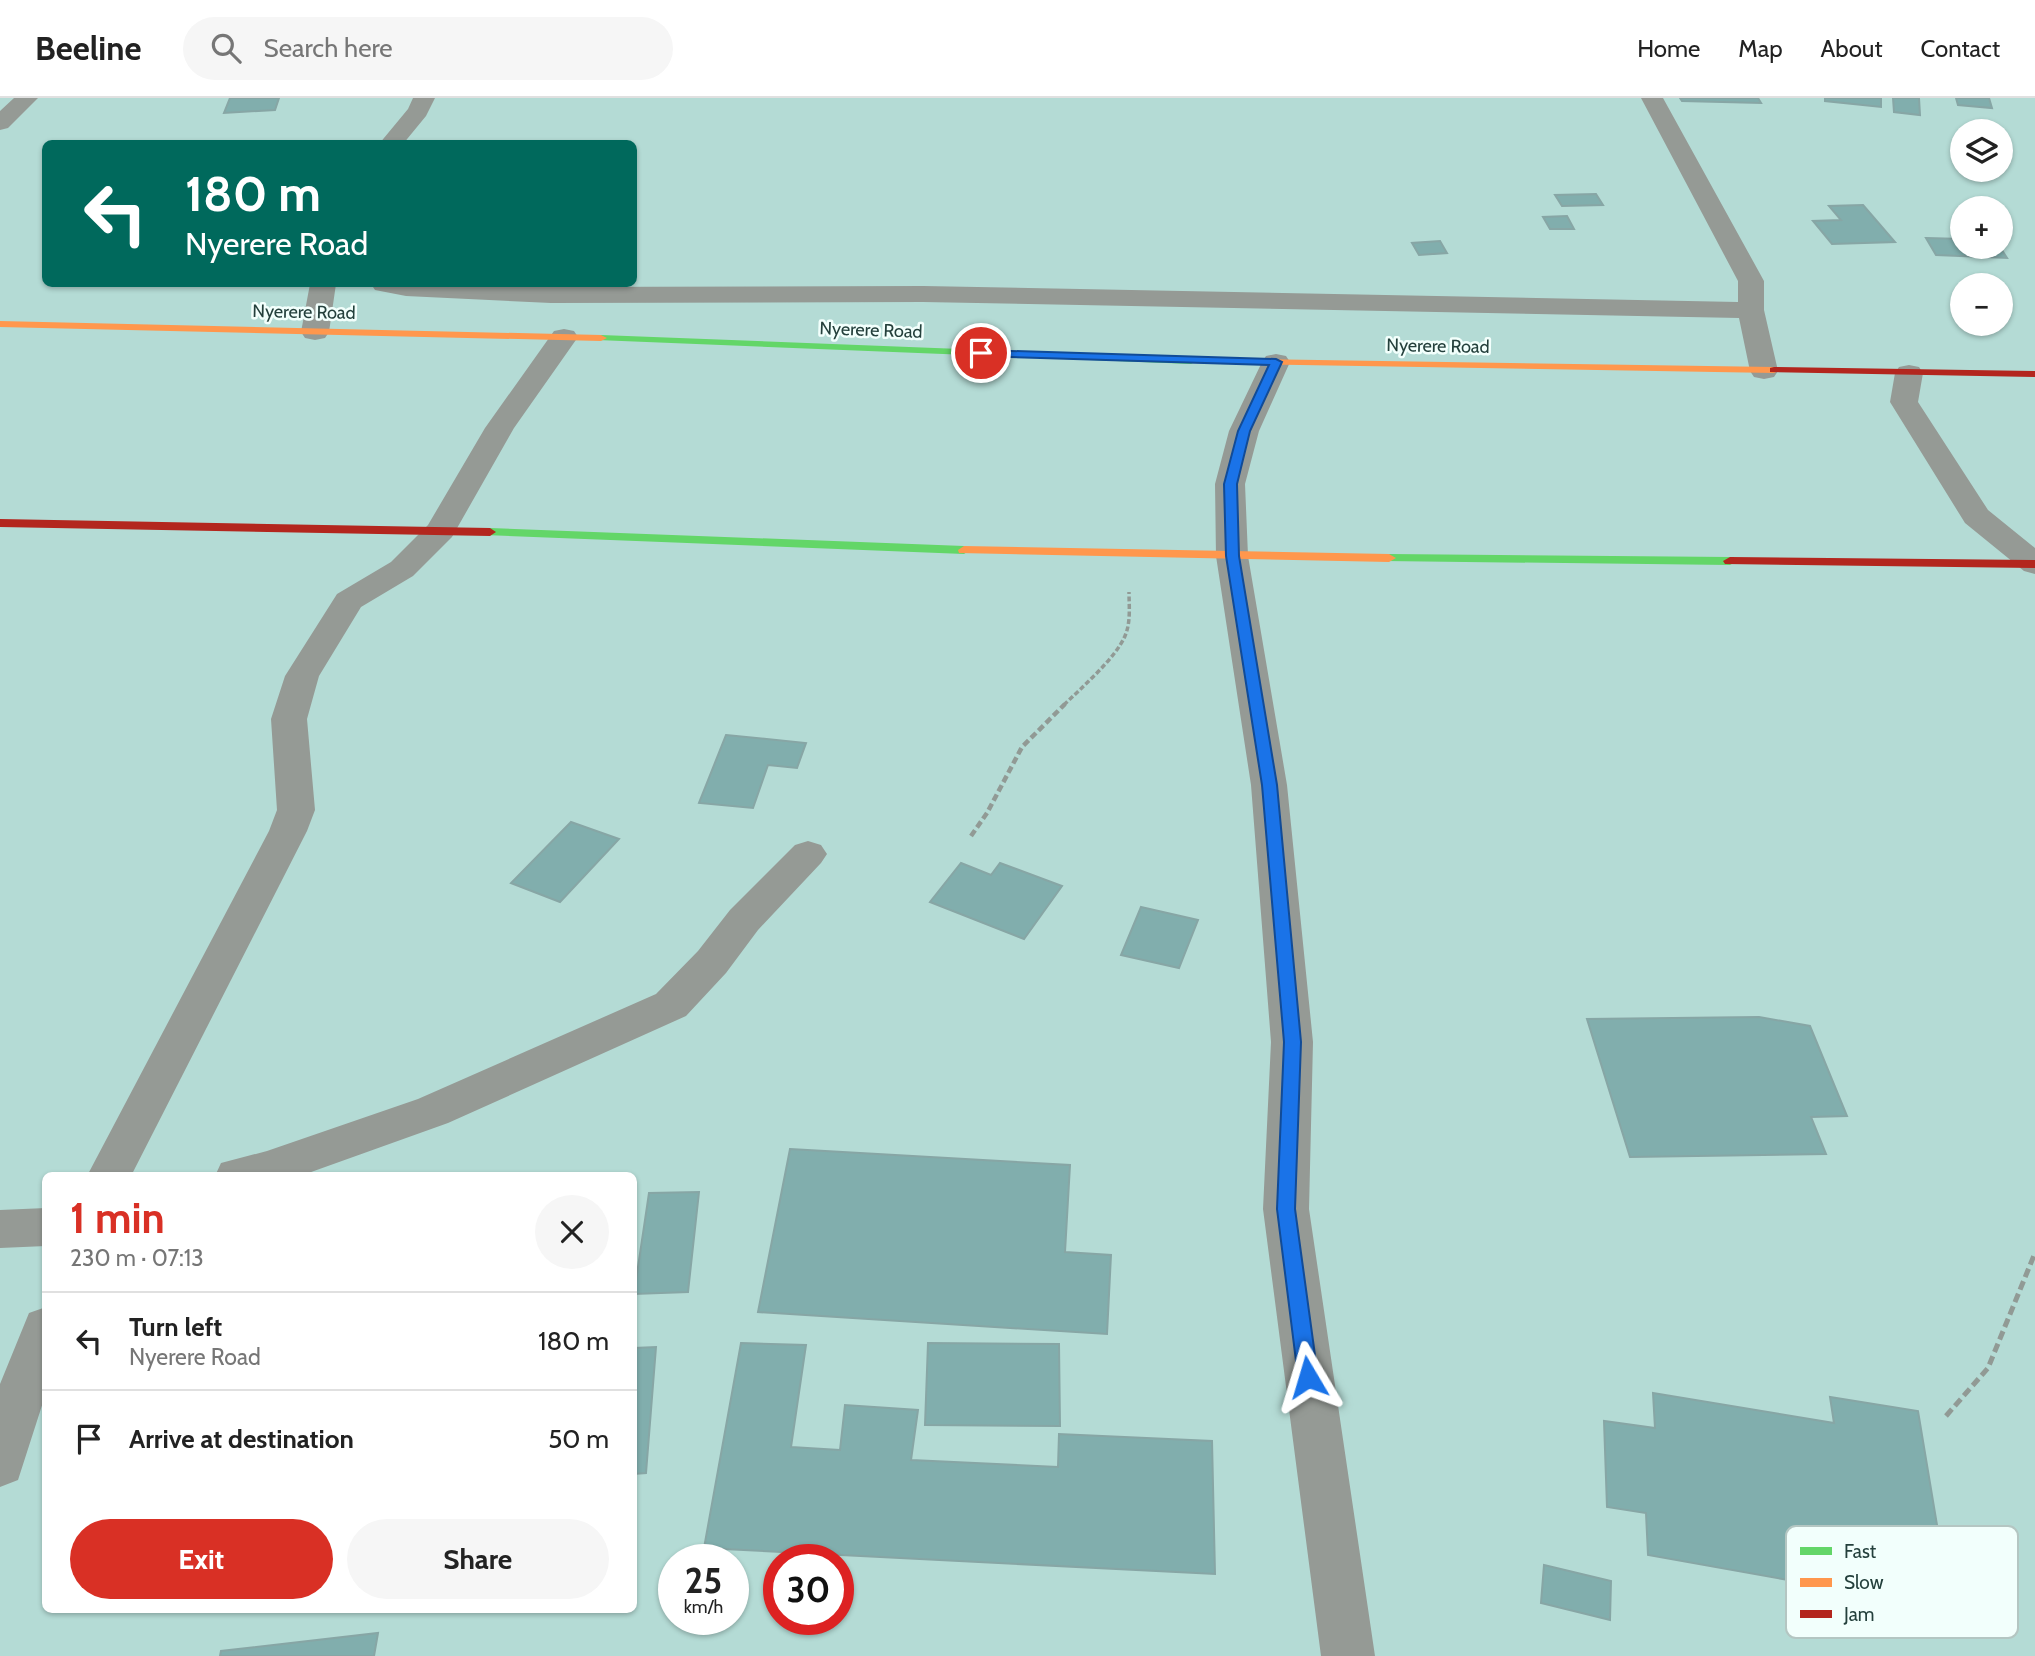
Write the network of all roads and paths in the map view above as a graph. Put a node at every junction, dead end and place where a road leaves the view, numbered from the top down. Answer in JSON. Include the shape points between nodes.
{"nodes":[{"id":1,"x":27,"y":98,"type":"edge"},
{"id":2,"x":424,"y":98,"type":"edge"},
{"id":3,"x":1652,"y":98,"type":"edge"},
{"id":4,"x":0,"y":123,"type":"edge"},
{"id":5,"x":393,"y":140,"type":"edge"},
{"id":6,"x":322,"y":287,"type":"edge"},
{"id":7,"x":400,"y":287,"type":"edge"},
{"id":8,"x":1751,"y":310,"type":"junction"},
{"id":9,"x":0,"y":324,"type":"edge"},
{"id":10,"x":315,"y":332,"type":"junction"},
{"id":11,"x":564,"y":337,"type":"junction"},
{"id":12,"x":1276,"y":362,"type":"junction"},
{"id":13,"x":1764,"y":371,"type":"junction"},
{"id":14,"x":1909,"y":373,"type":"junction"},
{"id":15,"x":2035,"y":374,"type":"edge"},
{"id":16,"x":0,"y":523,"type":"edge"},
{"id":17,"x":441,"y":530,"type":"junction"},
{"id":18,"x":1153,"y":554,"type":"junction"},
{"id":19,"x":1232,"y":556,"type":"junction"},
{"id":20,"x":2035,"y":564,"type":"edge"},
{"id":21,"x":971,"y":836,"type":"dead end"},
{"id":22,"x":808,"y":854,"type":"dead end"},
{"id":23,"x":111,"y":1172,"type":"edge"},
{"id":24,"x":255,"y":1172,"type":"edge"},
{"id":25,"x":42,"y":1227,"type":"edge"},
{"id":26,"x":0,"y":1229,"type":"edge"},
{"id":27,"x":2035,"y":1253,"type":"edge"},
{"id":28,"x":42,"y":1338,"type":"edge"},
{"id":29,"x":1946,"y":1416,"type":"dead end"},
{"id":30,"x":0,"y":1464,"type":"edge"},
{"id":31,"x":1348,"y":1656,"type":"edge"}],
"edges":[{"from":1,"to":4,"type":"street"},
{"from":2,"to":5,"type":"street"},
{"from":3,"to":8,"type":"street","via":[[1751,281]]},
{"from":6,"to":10,"type":"street"},
{"from":7,"to":8,"type":"street","via":[[551,295],[923,294]]},
{"from":8,"to":13,"type":"street"},
{"from":9,"to":10,"type":"main road","name":"Nyerere Road"},
{"from":10,"to":11,"type":"main road","name":"Nyerere Road"},
{"from":11,"to":12,"type":"main road","name":"Nyerere Road"},
{"from":11,"to":17,"type":"street","via":[[500,428]]},
{"from":12,"to":13,"type":"main road","name":"Nyerere Road"},
{"from":12,"to":19,"type":"street","via":[[1244,431],[1230,484]]},
{"from":13,"to":14,"type":"main road","name":"Nyerere Road"},
{"from":14,"to":15,"type":"main road","name":"Nyerere Road"},
{"from":14,"to":20,"type":"street","via":[[1905,402],[1976,516]]},
{"from":16,"to":17,"type":"main road"},
{"from":17,"to":18,"type":"main road"},
{"from":17,"to":23,"type":"street","via":[[402,569],[349,601],[302,676],[289,719],[296,810],[288,831]]},
{"from":18,"to":19,"type":"main road"},
{"from":18,"to":21,"type":"path","via":[[1129,585],[1125,636],[1022,747]]},
{"from":19,"to":20,"type":"main road"},
{"from":19,"to":31,"type":"street","via":[[1269,785],[1292,1042],[1286,1209]]},
{"from":22,"to":24,"type":"street","via":[[671,1005],[433,1111]]},
{"from":25,"to":26,"type":"street"},
{"from":27,"to":29,"type":"path","via":[[1988,1367]]},
{"from":28,"to":30,"type":"street"}]}
